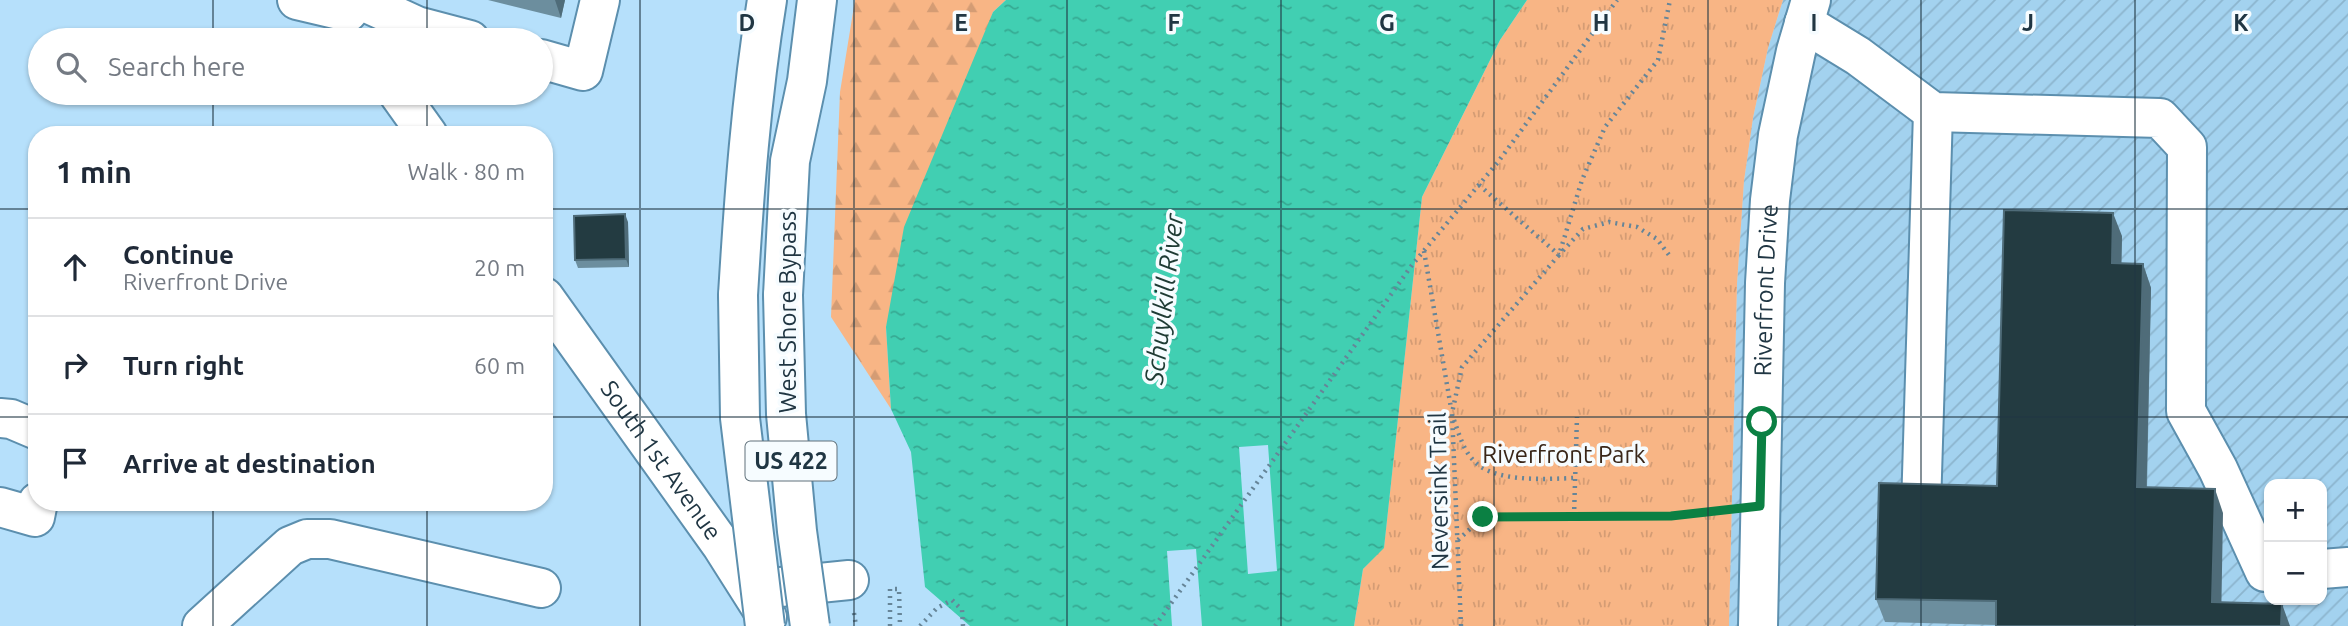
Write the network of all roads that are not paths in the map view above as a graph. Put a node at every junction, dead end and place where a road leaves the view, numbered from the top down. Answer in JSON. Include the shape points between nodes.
{"nodes":[{"id":1,"x":297,"y":0,"type":"edge"},
{"id":2,"x":600,"y":0,"type":"edge"},
{"id":3,"x":756,"y":0,"type":"edge"},
{"id":4,"x":767,"y":0,"type":"edge"},
{"id":5,"x":817,"y":0,"type":"edge"},
{"id":6,"x":1808,"y":11,"type":"edge"},
{"id":7,"x":356,"y":13,"type":"edge"},
{"id":8,"x":425,"y":28,"type":"edge"},
{"id":9,"x":553,"y":62,"type":"edge"},
{"id":10,"x":757,"y":65,"type":"junction"},
{"id":11,"x":407,"y":105,"type":"edge"},
{"id":12,"x":1933,"y":112,"type":"junction"},
{"id":13,"x":422,"y":126,"type":"edge"},
{"id":14,"x":553,"y":310,"type":"edge"},
{"id":15,"x":0,"y":418,"type":"edge"},
{"id":16,"x":28,"y":426,"type":"edge"},
{"id":17,"x":0,"y":507,"type":"edge"},
{"id":18,"x":1921,"y":508,"type":"edge"},
{"id":19,"x":36,"y":511,"type":"edge"},
{"id":20,"x":2348,"y":567,"type":"edge"},
{"id":21,"x":2327,"y":569,"type":"edge"},
{"id":22,"x":2264,"y":570,"type":"edge"},
{"id":23,"x":849,"y":580,"type":"dead end"},
{"id":24,"x":541,"y":588,"type":"dead end"},
{"id":25,"x":751,"y":590,"type":"junction"},
{"id":26,"x":202,"y":626,"type":"edge"},
{"id":27,"x":765,"y":626,"type":"edge"},
{"id":28,"x":773,"y":626,"type":"edge"},
{"id":29,"x":810,"y":626,"type":"edge"},
{"id":30,"x":1758,"y":626,"type":"edge"}],
"edges":[{"from":1,"to":7,"type":"main road"},
{"from":2,"to":9,"type":"main road","via":[[583,71]]},
{"from":3,"to":10,"type":"main road"},
{"from":4,"to":10,"type":"main road","name":"West Shore Bypass","number":"US 422"},
{"from":5,"to":29,"type":"main road","name":"West Shore Bypass","number":"US 422","bridge":true,"via":[[807,81],[790,161],[783,295],[786,414]]},
{"from":6,"to":12,"type":"main road","via":[[1858,56]]},
{"from":6,"to":30,"type":"main road","name":"Riverfront Drive","via":[[1778,135],[1770,200]]},
{"from":7,"to":8,"type":"main road"},
{"from":10,"to":27,"type":"main road","name":"West Shore Bypass","number":"US 422","bridge":true,"via":[[738,295],[740,418]]},
{"from":11,"to":13,"type":"main road"},
{"from":12,"to":18,"type":"main road"},
{"from":12,"to":22,"type":"main road","via":[[2160,118],[2187,147],[2186,411]]},
{"from":14,"to":25,"type":"main road","name":"South 1st Avenue"},
{"from":15,"to":16,"type":"main road"},
{"from":17,"to":19,"type":"main road","via":[[35,517]]},
{"from":20,"to":21,"type":"main road"},
{"from":23,"to":25,"type":"main road"},
{"from":24,"to":26,"type":"main road","via":[[330,539],[307,539],[290,546]]},
{"from":25,"to":28,"type":"main road","name":"South 1st Avenue"}]}
